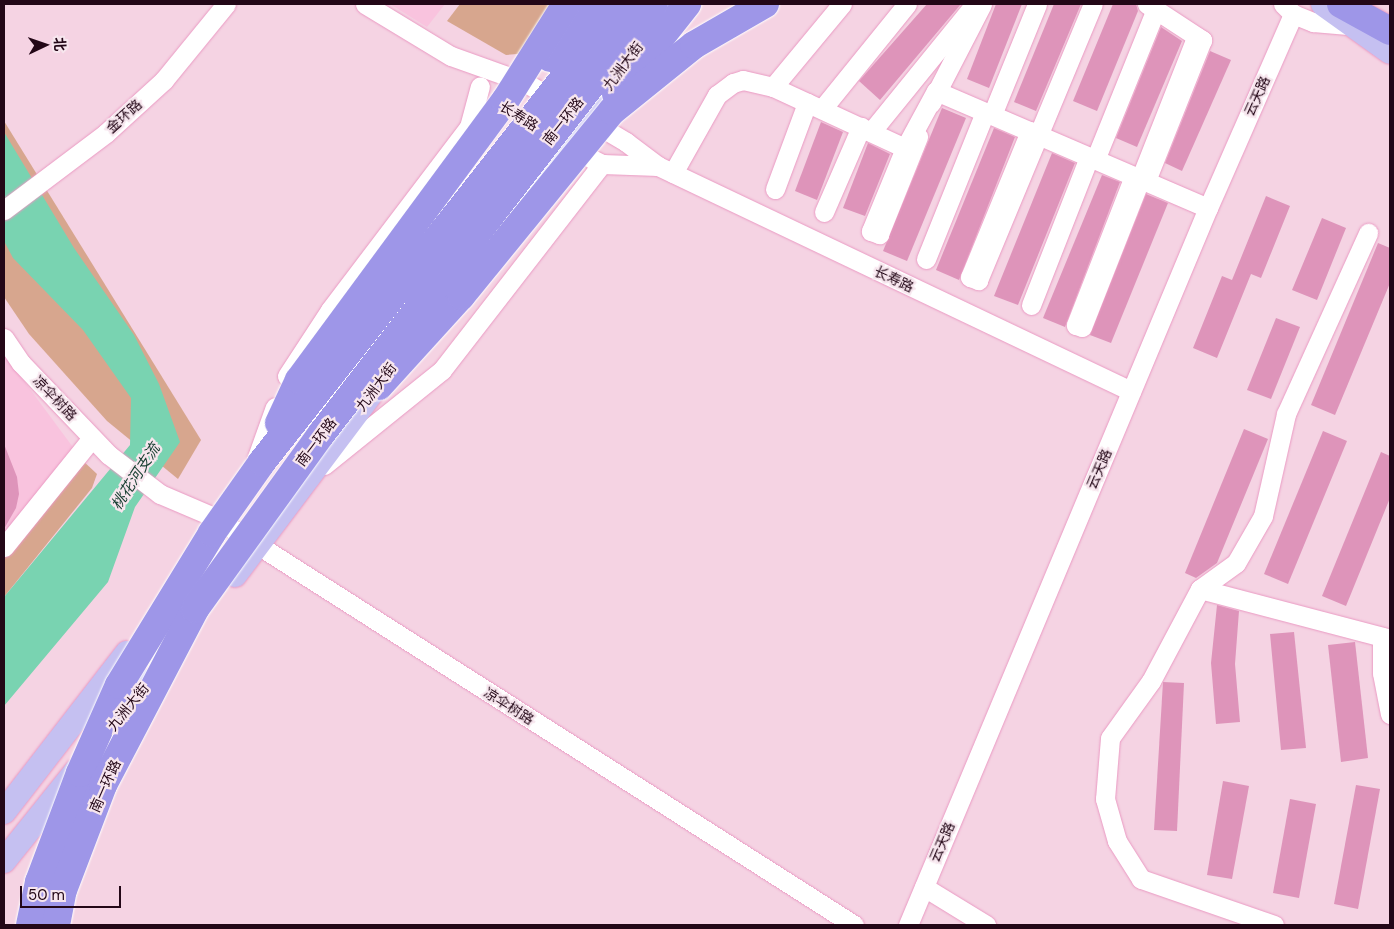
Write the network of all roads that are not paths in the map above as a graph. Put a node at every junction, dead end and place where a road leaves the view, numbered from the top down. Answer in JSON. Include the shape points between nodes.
{"nodes":[{"id":1,"x":226,"y":4,"type":"edge"},
{"id":2,"x":365,"y":4,"type":"edge"},
{"id":3,"x":566,"y":4,"type":"edge"},
{"id":4,"x":592,"y":4,"type":"edge"},
{"id":5,"x":609,"y":4,"type":"edge"},
{"id":6,"x":622,"y":4,"type":"edge"},
{"id":7,"x":654,"y":4,"type":"edge"},
{"id":8,"x":670,"y":4,"type":"edge"},
{"id":9,"x":687,"y":4,"type":"edge"},
{"id":10,"x":765,"y":4,"type":"edge"},
{"id":11,"x":842,"y":4,"type":"edge"},
{"id":12,"x":907,"y":4,"type":"edge"},
{"id":13,"x":974,"y":4,"type":"edge"},
{"id":14,"x":982,"y":4,"type":"edge"},
{"id":15,"x":1037,"y":4,"type":"edge"},
{"id":16,"x":1093,"y":4,"type":"edge"},
{"id":17,"x":1105,"y":4,"type":"edge"},
{"id":18,"x":1323,"y":4,"type":"edge"},
{"id":19,"x":1152,"y":6,"type":"edge"},
{"id":20,"x":1288,"y":9,"type":"edge"},
{"id":21,"x":1346,"y":14,"type":"edge"},
{"id":22,"x":1390,"y":32,"type":"edge"},
{"id":23,"x":1390,"y":52,"type":"edge"},
{"id":24,"x":450,"y":56,"type":"junction"},
{"id":25,"x":480,"y":86,"type":"junction"},
{"id":26,"x":773,"y":87,"type":"junction"},
{"id":27,"x":539,"y":90,"type":"junction"},
{"id":28,"x":936,"y":91,"type":"junction"},
{"id":29,"x":815,"y":106,"type":"junction"},
{"id":30,"x":989,"y":114,"type":"junction"},
{"id":31,"x":518,"y":116,"type":"junction"},
{"id":32,"x":585,"y":118,"type":"junction"},
{"id":33,"x":866,"y":130,"type":"junction"},
{"id":34,"x":1038,"y":135,"type":"junction"},
{"id":35,"x":566,"y":144,"type":"junction"},
{"id":36,"x":905,"y":148,"type":"junction"},
{"id":37,"x":1092,"y":158,"type":"junction"},
{"id":38,"x":602,"y":164,"type":"junction"},
{"id":39,"x":665,"y":170,"type":"junction"},
{"id":40,"x":1140,"y":179,"type":"junction"},
{"id":41,"x":775,"y":188,"type":"dead end"},
{"id":42,"x":1208,"y":208,"type":"junction"},
{"id":43,"x":4,"y":210,"type":"edge"},
{"id":44,"x":824,"y":212,"type":"dead end"},
{"id":45,"x":1368,"y":233,"type":"dead end"},
{"id":46,"x":926,"y":259,"type":"dead end"},
{"id":47,"x":1031,"y":305,"type":"dead end"},
{"id":48,"x":410,"y":341,"type":"junction"},
{"id":49,"x":7,"y":349,"type":"edge"},
{"id":50,"x":313,"y":383,"type":"junction"},
{"id":51,"x":1131,"y":392,"type":"junction"},
{"id":52,"x":322,"y":433,"type":"junction"},
{"id":53,"x":92,"y":438,"type":"junction"},
{"id":54,"x":259,"y":461,"type":"junction"},
{"id":55,"x":304,"y":482,"type":"junction"},
{"id":56,"x":214,"y":517,"type":"junction"},
{"id":57,"x":258,"y":546,"type":"junction"},
{"id":58,"x":4,"y":547,"type":"edge"},
{"id":59,"x":1200,"y":589,"type":"junction"},
{"id":60,"x":1386,"y":638,"type":"edge"},
{"id":61,"x":1390,"y":714,"type":"edge"},
{"id":62,"x":4,"y":812,"type":"edge"},
{"id":63,"x":6,"y":860,"type":"edge"},
{"id":64,"x":924,"y":887,"type":"junction"},
{"id":65,"x":30,"y":925,"type":"edge"},
{"id":66,"x":56,"y":925,"type":"edge"},
{"id":67,"x":854,"y":925,"type":"edge"},
{"id":68,"x":908,"y":925,"type":"edge"},
{"id":69,"x":986,"y":925,"type":"edge"},
{"id":70,"x":1274,"y":925,"type":"edge"}],
"edges":[{"from":1,"to":43,"type":"street","name":"金环路","via":[[164,80],[106,133]]},
{"from":2,"to":24,"type":"street","name":"长寿路"},
{"from":3,"to":54,"type":"highway","bridge":true,"via":[[505,101],[299,380]]},
{"from":4,"to":50,"type":"highway","bridge":true,"via":[[366,296]]},
{"from":5,"to":27,"type":"main road"},
{"from":6,"to":54,"type":"highway","name":"南一环路","bridge":true},
{"from":7,"to":52,"type":"highway","name":"南一环路","bridge":true},
{"from":8,"to":32,"type":"main road","name":"九洲大街"},
{"from":9,"to":48,"type":"highway","bridge":true,"via":[[459,290]]},
{"from":10,"to":52,"type":"highway","bridge":true,"via":[[694,45],[612,111],[461,296],[370,395]]},
{"from":11,"to":26,"type":"street"},
{"from":12,"to":29,"type":"street"},
{"from":13,"to":33,"type":"street"},
{"from":14,"to":28,"type":"street"},
{"from":15,"to":30,"type":"street"},
{"from":16,"to":34,"type":"street"},
{"from":17,"to":34,"type":"street"},
{"from":18,"to":21,"type":"main road"},
{"from":19,"to":37,"type":"street"},
{"from":19,"to":40,"type":"street","via":[[1202,40]]},
{"from":20,"to":21,"type":"street","via":[[1313,22]]},
{"from":20,"to":42,"type":"street","name":"云天路"},
{"from":21,"to":22,"type":"highway"},
{"from":21,"to":23,"type":"main road"},
{"from":24,"to":25,"type":"street","name":"长寿路"},
{"from":24,"to":27,"type":"street","name":"长寿路"},
{"from":25,"to":31,"type":"street","name":"长寿路"},
{"from":25,"to":54,"type":"street","via":[[469,127],[330,310],[285,379]]},
{"from":26,"to":29,"type":"street"},
{"from":26,"to":39,"type":"street","via":[[743,80],[733,83],[718,95]]},
{"from":27,"to":31,"type":"main road"},
{"from":27,"to":32,"type":"street","name":"长寿路"},
{"from":28,"to":30,"type":"street"},
{"from":28,"to":36,"type":"street"},
{"from":28,"to":36,"type":"street","via":[[879,234],[871,231]]},
{"from":29,"to":33,"type":"street"},
{"from":29,"to":41,"type":"street"},
{"from":30,"to":34,"type":"street"},
{"from":30,"to":46,"type":"street"},
{"from":31,"to":35,"type":"street","name":"长寿路"},
{"from":31,"to":50,"type":"main road"},
{"from":32,"to":35,"type":"main road","name":"九洲大街"},
{"from":32,"to":39,"type":"street","name":"长寿路"},
{"from":33,"to":36,"type":"street"},
{"from":33,"to":44,"type":"street"},
{"from":34,"to":34,"type":"street","via":[[978,280],[970,277]]},
{"from":34,"to":37,"type":"street"},
{"from":35,"to":38,"type":"street","name":"长寿路"},
{"from":35,"to":48,"type":"main road","name":"九洲大街"},
{"from":37,"to":40,"type":"street"},
{"from":37,"to":47,"type":"street"},
{"from":38,"to":39,"type":"street","name":"长寿路"},
{"from":38,"to":55,"type":"street","via":[[442,370]]},
{"from":39,"to":51,"type":"street","name":"长寿路"},
{"from":40,"to":40,"type":"street","via":[[1076,325],[1082,327]]},
{"from":40,"to":42,"type":"street"},
{"from":42,"to":51,"type":"street","name":"云天路"},
{"from":45,"to":59,"type":"street","via":[[1286,414],[1263,516],[1236,563]]},
{"from":48,"to":55,"type":"main road","name":"九洲大街"},
{"from":49,"to":53,"type":"street","name":"凉伞树路"},
{"from":50,"to":54,"type":"main road"},
{"from":51,"to":64,"type":"street","name":"云天路"},
{"from":52,"to":66,"type":"highway","name":"南一环路","bridge":true,"via":[[195,608],[103,785],[63,890]]},
{"from":53,"to":56,"type":"street","name":"凉伞树路","via":[[160,494]]},
{"from":53,"to":58,"type":"street"},
{"from":54,"to":56,"type":"main road"},
{"from":54,"to":65,"type":"highway","name":"南一环路","bridge":true,"via":[[119,685],[80,773],[39,882]]},
{"from":55,"to":57,"type":"main road","name":"九洲大街"},
{"from":56,"to":57,"type":"street","name":"凉伞树路"},
{"from":56,"to":62,"type":"main road","via":[[137,639]]},
{"from":57,"to":63,"type":"main road","name":"九洲大街"},
{"from":57,"to":67,"type":"street","name":"凉伞树路"},
{"from":59,"to":60,"type":"street"},
{"from":59,"to":70,"type":"street","via":[[1151,680],[1110,738],[1105,799],[1117,841],[1141,879]]},
{"from":60,"to":61,"type":"street","via":[[1382,673]]},
{"from":64,"to":68,"type":"street","name":"云天路"},
{"from":64,"to":69,"type":"street"}]}
